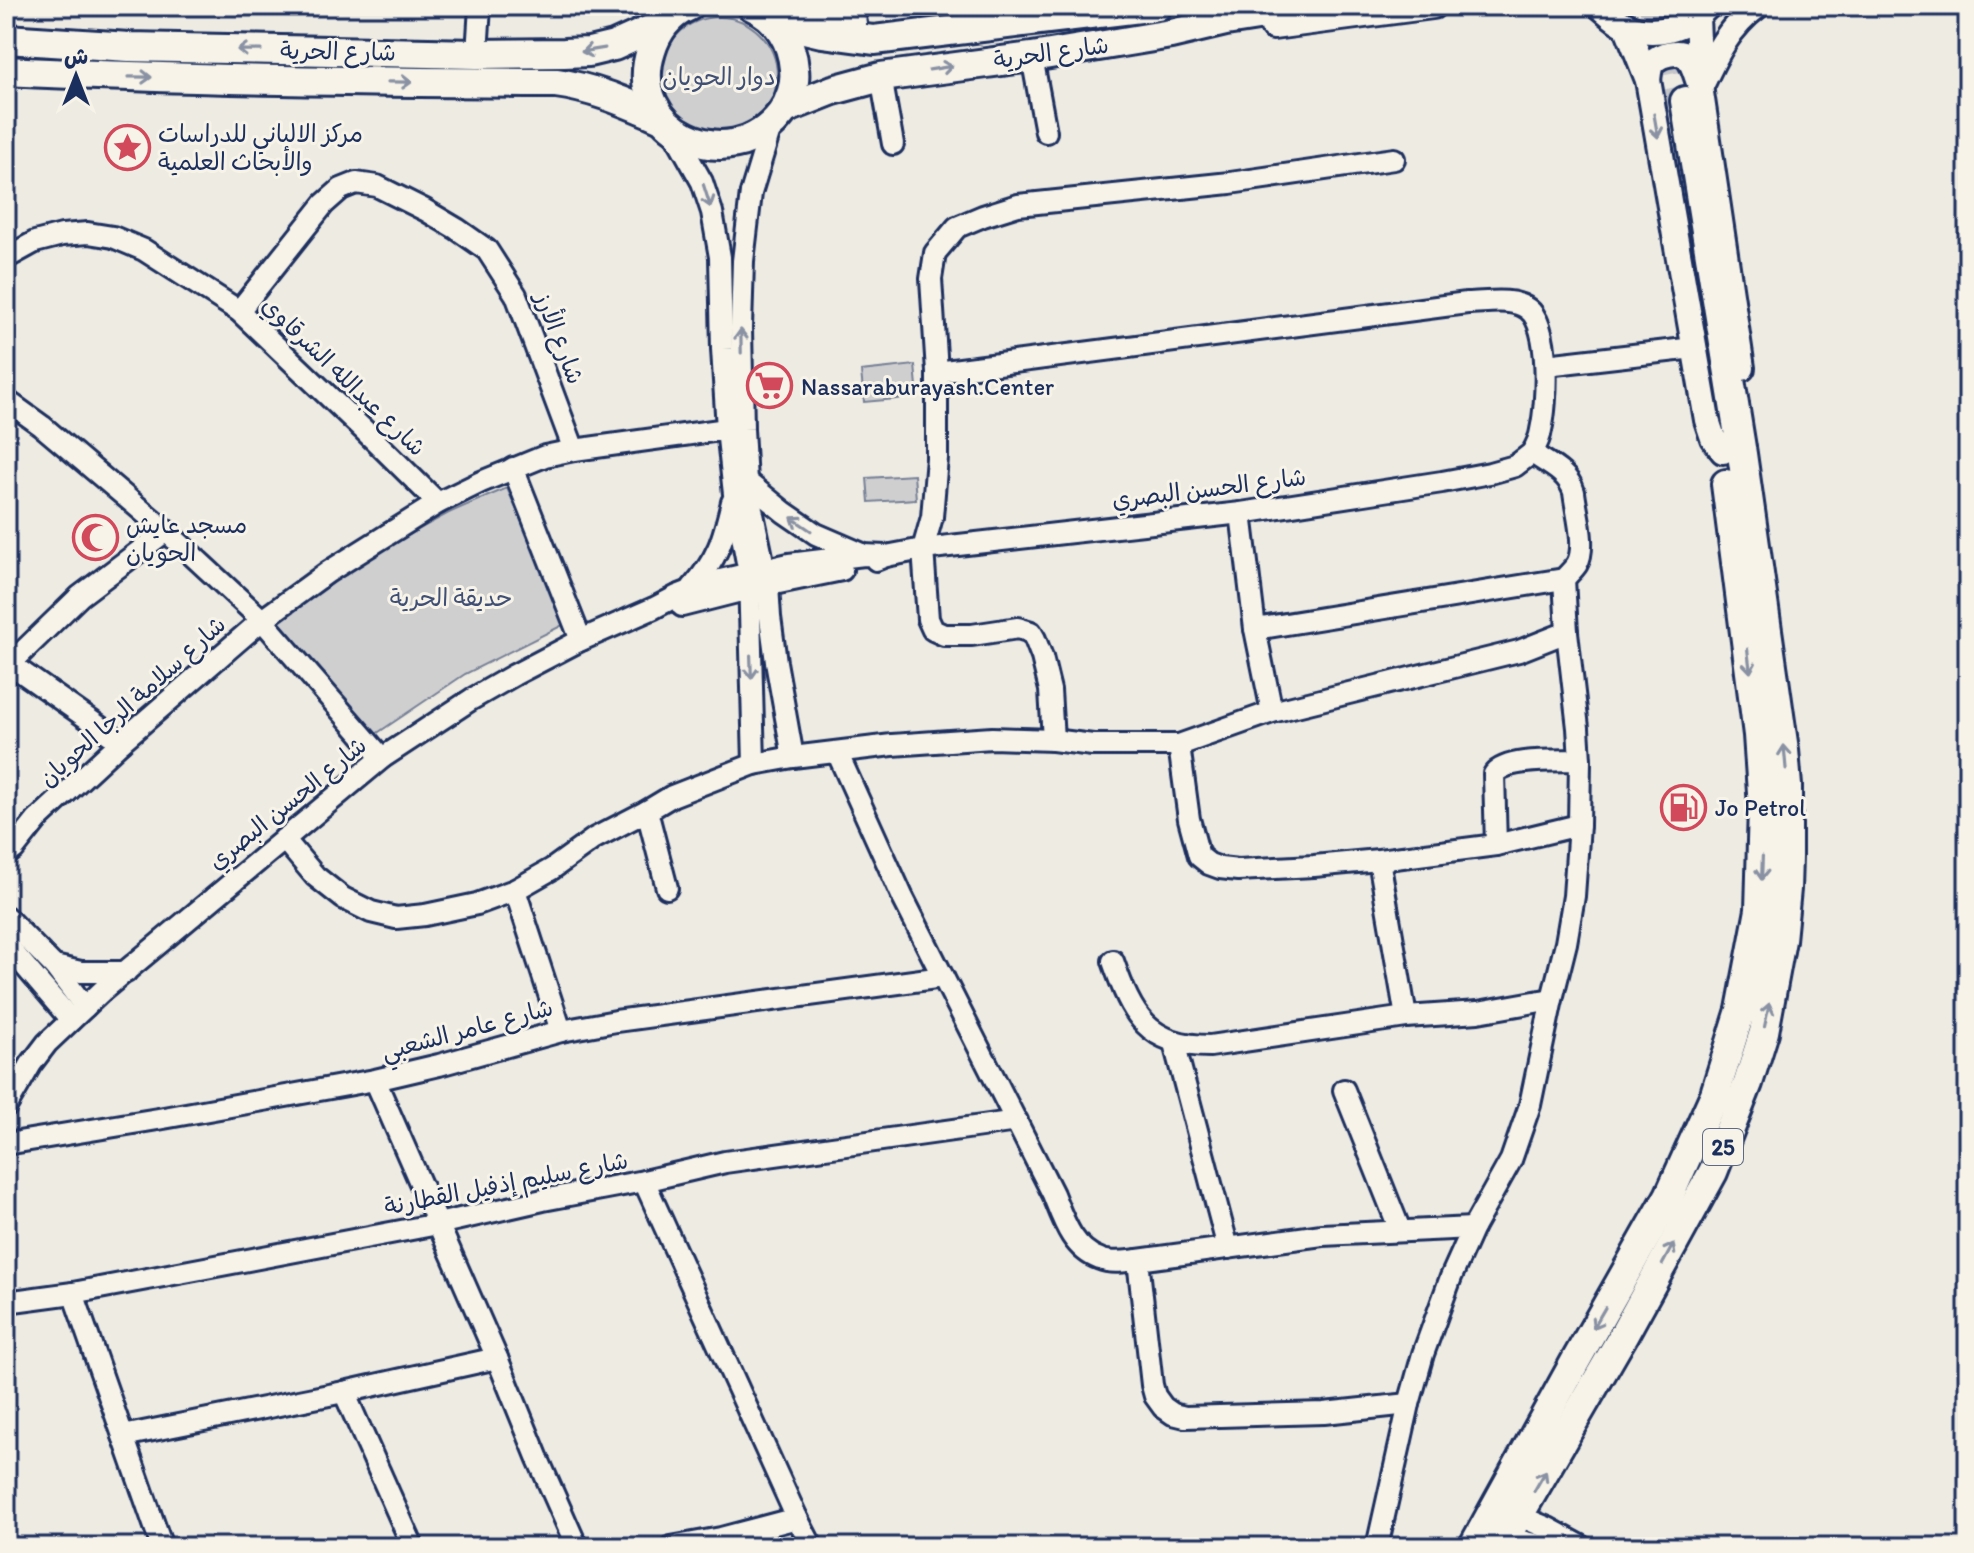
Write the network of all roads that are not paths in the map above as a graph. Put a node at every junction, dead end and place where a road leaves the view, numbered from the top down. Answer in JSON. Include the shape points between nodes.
{"nodes":[{"id":1,"x":480,"y":6,"type":"edge"},
{"id":2,"x":806,"y":6,"type":"edge"},
{"id":3,"x":1157,"y":6,"type":"edge"},
{"id":4,"x":1321,"y":6,"type":"edge"},
{"id":5,"x":1433,"y":6,"type":"edge"},
{"id":6,"x":1599,"y":6,"type":"edge"},
{"id":7,"x":1757,"y":6,"type":"edge"},
{"id":8,"x":680,"y":11,"type":"edge"},
{"id":9,"x":762,"y":11,"type":"edge"},
{"id":10,"x":1702,"y":12,"type":"edge"},
{"id":11,"x":1626,"y":25,"type":"junction"},
{"id":12,"x":928,"y":34,"type":"junction"},
{"id":13,"x":1171,"y":34,"type":"junction"},
{"id":14,"x":6,"y":39,"type":"edge"},
{"id":15,"x":477,"y":54,"type":"junction"},
{"id":16,"x":1032,"y":57,"type":"junction"},
{"id":17,"x":6,"y":71,"type":"edge"},
{"id":18,"x":881,"y":77,"type":"junction"},
{"id":19,"x":1648,"y":80,"type":"junction"},
{"id":20,"x":1685,"y":97,"type":"junction"},
{"id":21,"x":778,"y":118,"type":"junction"},
{"id":22,"x":667,"y":122,"type":"junction"},
{"id":23,"x":1046,"y":132,"type":"dead end"},
{"id":24,"x":893,"y":144,"type":"dead end"},
{"id":25,"x":1394,"y":159,"type":"dead end"},
{"id":26,"x":487,"y":250,"type":"joint"},
{"id":27,"x":6,"y":258,"type":"edge"},
{"id":28,"x":239,"y":311,"type":"junction"},
{"id":29,"x":1694,"y":348,"type":"junction"},
{"id":30,"x":1546,"y":365,"type":"junction"},
{"id":31,"x":937,"y":372,"type":"junction"},
{"id":32,"x":6,"y":400,"type":"edge"},
{"id":33,"x":727,"y":429,"type":"junction"},
{"id":34,"x":574,"y":450,"type":"junction"},
{"id":35,"x":1732,"y":452,"type":"junction"},
{"id":36,"x":1532,"y":453,"type":"junction"},
{"id":37,"x":513,"y":468,"type":"junction"},
{"id":38,"x":740,"y":488,"type":"junction"},
{"id":39,"x":438,"y":503,"type":"junction"},
{"id":40,"x":1241,"y":513,"type":"junction"},
{"id":41,"x":166,"y":531,"type":"junction"},
{"id":42,"x":923,"y":549,"type":"junction"},
{"id":43,"x":864,"y":555,"type":"junction"},
{"id":44,"x":886,"y":556,"type":"junction"},
{"id":45,"x":758,"y":579,"type":"junction"},
{"id":46,"x":1564,"y":579,"type":"junction"},
{"id":47,"x":689,"y":591,"type":"junction"},
{"id":48,"x":654,"y":608,"type":"junction"},
{"id":49,"x":262,"y":620,"type":"junction"},
{"id":50,"x":1255,"y":629,"type":"junction"},
{"id":51,"x":1567,"y":632,"type":"junction"},
{"id":52,"x":581,"y":640,"type":"junction"},
{"id":53,"x":8,"y":663,"type":"edge"},
{"id":54,"x":1272,"y":712,"type":"junction"},
{"id":55,"x":1053,"y":740,"type":"junction"},
{"id":56,"x":121,"y":742,"type":"junction"},
{"id":57,"x":1179,"y":745,"type":"junction"},
{"id":58,"x":837,"y":752,"type":"junction"},
{"id":59,"x":793,"y":757,"type":"junction"},
{"id":60,"x":382,"y":758,"type":"junction"},
{"id":61,"x":1580,"y":760,"type":"junction"},
{"id":62,"x":754,"y":764,"type":"junction"},
{"id":63,"x":647,"y":811,"type":"junction"},
{"id":64,"x":1579,"y":825,"type":"junction"},
{"id":65,"x":284,"y":839,"type":"junction"},
{"id":66,"x":1496,"y":845,"type":"junction"},
{"id":67,"x":9,"y":849,"type":"edge"},
{"id":68,"x":1379,"y":860,"type":"junction"},
{"id":69,"x":6,"y":875,"type":"edge"},
{"id":70,"x":667,"y":888,"type":"dead end"},
{"id":71,"x":515,"y":890,"type":"junction"},
{"id":72,"x":6,"y":917,"type":"edge"},
{"id":73,"x":6,"y":944,"type":"edge"},
{"id":74,"x":1113,"y":961,"type":"dead end"},
{"id":75,"x":54,"y":966,"type":"junction"},
{"id":76,"x":126,"y":972,"type":"junction"},
{"id":77,"x":943,"y":977,"type":"junction"},
{"id":78,"x":43,"y":985,"type":"junction"},
{"id":79,"x":1552,"y":999,"type":"junction"},
{"id":80,"x":78,"y":1014,"type":"junction"},
{"id":81,"x":1406,"y":1017,"type":"junction"},
{"id":82,"x":561,"y":1031,"type":"junction"},
{"id":83,"x":47,"y":1043,"type":"junction"},
{"id":84,"x":1174,"y":1043,"type":"junction"},
{"id":85,"x":375,"y":1080,"type":"junction"},
{"id":86,"x":1344,"y":1090,"type":"dead end"},
{"id":87,"x":6,"y":1107,"type":"edge"},
{"id":88,"x":1017,"y":1121,"type":"junction"},
{"id":89,"x":6,"y":1144,"type":"edge"},
{"id":90,"x":644,"y":1181,"type":"junction"},
{"id":91,"x":438,"y":1224,"type":"junction"},
{"id":92,"x":1473,"y":1228,"type":"junction"},
{"id":93,"x":1400,"y":1230,"type":"junction"},
{"id":94,"x":1228,"y":1248,"type":"junction"},
{"id":95,"x":1138,"y":1260,"type":"junction"},
{"id":96,"x":73,"y":1293,"type":"junction"},
{"id":97,"x":6,"y":1302,"type":"edge"},
{"id":98,"x":497,"y":1358,"type":"junction"},
{"id":99,"x":344,"y":1392,"type":"junction"},
{"id":100,"x":1409,"y":1404,"type":"junction"},
{"id":101,"x":123,"y":1436,"type":"junction"},
{"id":102,"x":797,"y":1518,"type":"junction"},
{"id":103,"x":1496,"y":1530,"type":"edge"},
{"id":104,"x":722,"y":1543,"type":"edge"},
{"id":105,"x":162,"y":1547,"type":"edge"},
{"id":106,"x":413,"y":1547,"type":"edge"},
{"id":107,"x":577,"y":1547,"type":"edge"},
{"id":108,"x":671,"y":1547,"type":"edge"},
{"id":109,"x":812,"y":1547,"type":"edge"},
{"id":110,"x":1377,"y":1547,"type":"edge"},
{"id":111,"x":1548,"y":1547,"type":"edge"},
{"id":112,"x":1583,"y":1547,"type":"edge"}],
"edges":[{"from":1,"to":15,"type":"street"},
{"from":2,"to":12,"type":"highway","via":[[845,22]]},
{"from":3,"to":12,"type":"highway","name":"شارع الحرية"},
{"from":4,"to":13,"type":"highway","name":"شارع الحرية"},
{"from":5,"to":13,"type":"main road","via":[[1223,33]]},
{"from":6,"to":11,"type":"main road"},
{"from":7,"to":20,"type":"main road","via":[[1732,29]]},
{"from":8,"to":15,"type":"highway","name":"شارع الحرية","one_way":true,"via":[[614,46],[589,52]]},
{"from":8,"to":22,"type":"highway","via":[[654,40],[648,59],[652,100]]},
{"from":9,"to":12,"type":"highway","name":"شارع الحرية","via":[[822,33],[874,40]]},
{"from":9,"to":21,"type":"highway","via":[[786,37],[793,55],[792,92]]},
{"from":10,"to":11,"type":"main road","via":[[1675,28],[1650,31]]},
{"from":10,"to":20,"type":"main road"},
{"from":11,"to":19,"type":"main road","number":"25"},
{"from":13,"to":16,"type":"highway","name":"شارع الحرية"},
{"from":15,"to":14,"type":"highway","name":"شارع الحرية","one_way":true,"via":[[129,47]]},
{"from":18,"to":16,"type":"highway","name":"شارع الحرية","one_way":true},
{"from":16,"to":23,"type":"street"},
{"from":17,"to":22,"type":"highway","name":"شارع الحرية","one_way":true,"via":[[556,83],[601,93]]},
{"from":18,"to":21,"type":"highway","name":"شارع الحرية","via":[[833,90]]},
{"from":18,"to":24,"type":"street"},
{"from":19,"to":20,"type":"main road","via":[[1654,60],[1680,53],[1692,63]]},
{"from":19,"to":29,"type":"main road","number":"25","one_way":true},
{"from":20,"to":35,"type":"highway"},
{"from":21,"to":22,"type":"highway","name":"شارع الحرية","via":[[748,141],[730,145],[694,141]]},
{"from":38,"to":21,"type":"street","one_way":true,"via":[[743,261],[751,193]]},
{"from":22,"to":33,"type":"street","one_way":true,"via":[[702,182],[716,231]]},
{"from":25,"to":31,"type":"street","via":[[1018,205],[957,227],[935,253],[931,279]]},
{"from":26,"to":28,"type":"street","name":"شارع عبدالله الشرقاوي","via":[[401,197],[356,183],[324,204]]},
{"from":26,"to":34,"type":"street","name":"شارع الأرز","via":[[516,295]]},
{"from":27,"to":28,"type":"street","via":[[62,235],[113,237],[144,250]]},
{"from":28,"to":39,"type":"street","name":"شارع عبدالله الشرقاوي"},
{"from":29,"to":30,"type":"street"},
{"from":29,"to":35,"type":"main road","number":"25","via":[[1710,430]]},
{"from":30,"to":31,"type":"street","via":[[1532,311],[1502,302]]},
{"from":30,"to":36,"type":"street","via":[[1541,433]]},
{"from":31,"to":42,"type":"street","via":[[935,499]]},
{"from":32,"to":41,"type":"street","name":"شارع سلامة الرجا الحويان"},
{"from":33,"to":34,"type":"street","name":"شارع سلامة الرجا الحويان"},
{"from":33,"to":38,"type":"street"},
{"from":34,"to":37,"type":"street","name":"شارع سلامة الرجا الحويان"},
{"from":35,"to":103,"type":"highway","number":"25","via":[[1782,725],[1787,786],[1786,889],[1764,1032],[1713,1172],[1638,1310]]},
{"from":36,"to":40,"type":"street","name":"شارع الحسن البصري","via":[[1515,466],[1490,473]]},
{"from":36,"to":46,"type":"street","via":[[1572,484],[1581,552]]},
{"from":37,"to":39,"type":"street","name":"شارع سلامة الرجا الحويان"},
{"from":37,"to":52,"type":"street"},
{"from":43,"to":38,"type":"street","one_way":true,"via":[[816,534]]},
{"from":38,"to":45,"type":"street"},
{"from":38,"to":47,"type":"street","via":[[719,548]]},
{"from":39,"to":49,"type":"street","name":"شارع سلامة الرجا الحويان"},
{"from":40,"to":42,"type":"street","name":"شارع الحسن البصري"},
{"from":40,"to":50,"type":"street"},
{"from":41,"to":49,"type":"street","name":"شارع سلامة الرجا الحويان"},
{"from":41,"to":53,"type":"street","via":[[80,596]]},
{"from":42,"to":44,"type":"street","name":"شارع الحسن البصري"},
{"from":42,"to":55,"type":"street","via":[[926,608],[933,630],[944,635],[1018,628],[1031,632],[1050,690]]},
{"from":43,"to":44,"type":"street","name":"شارع الحسن البصري"},
{"from":43,"to":45,"type":"street","name":"شارع الحسن البصري"},
{"from":44,"to":45,"type":"street","name":"شارع الحسن البصري","via":[[846,570]]},
{"from":45,"to":47,"type":"street","name":"شارع الحسن البصري","via":[[716,581]]},
{"from":45,"to":48,"type":"street","name":"شارع الحسن البصري","via":[[683,606]]},
{"from":45,"to":59,"type":"street"},
{"from":45,"to":62,"type":"street","one_way":true},
{"from":46,"to":50,"type":"street"},
{"from":46,"to":51,"type":"street"},
{"from":47,"to":48,"type":"street","name":"شارع الحسن البصري"},
{"from":48,"to":52,"type":"street","name":"شارع الحسن البصري"},
{"from":49,"to":56,"type":"street","name":"شارع سلامة الرجا الحويان"},
{"from":49,"to":60,"type":"street","name":"شارع سلامة الرجا الحويان"},
{"from":50,"to":54,"type":"street"},
{"from":51,"to":54,"type":"street","via":[[1519,651]]},
{"from":51,"to":61,"type":"street"},
{"from":52,"to":60,"type":"street","name":"شارع الحسن البصري","via":[[472,699]]},
{"from":53,"to":56,"type":"street"},
{"from":54,"to":57,"type":"street"},
{"from":55,"to":57,"type":"street"},
{"from":55,"to":58,"type":"street","via":[[992,738]]},
{"from":56,"to":67,"type":"street","name":"شارع سلامة الرجا الحويان"},
{"from":57,"to":68,"type":"street","via":[[1189,819],[1199,856],[1209,864],[1238,870]]},
{"from":58,"to":59,"type":"street"},
{"from":58,"to":77,"type":"street"},
{"from":59,"to":62,"type":"street"},
{"from":60,"to":65,"type":"street","name":"شارع الحسن البصري"},
{"from":61,"to":64,"type":"street"},
{"from":61,"to":66,"type":"street","via":[[1511,764],[1496,770]]},
{"from":62,"to":63,"type":"street"},
{"from":63,"to":70,"type":"street"},
{"from":63,"to":71,"type":"street"},
{"from":64,"to":66,"type":"street"},
{"from":64,"to":79,"type":"street","via":[[1574,896]]},
{"from":65,"to":71,"type":"street","via":[[315,876],[343,898],[396,918],[477,904]]},
{"from":65,"to":76,"type":"street","name":"شارع الحسن البصري"},
{"from":66,"to":68,"type":"street"},
{"from":67,"to":69,"type":"street"},
{"from":68,"to":81,"type":"street"},
{"from":71,"to":82,"type":"street"},
{"from":72,"to":75,"type":"street"},
{"from":73,"to":78,"type":"street"},
{"from":74,"to":84,"type":"street","via":[[1139,1018]]},
{"from":75,"to":76,"type":"street"},
{"from":75,"to":80,"type":"street"},
{"from":76,"to":80,"type":"street","name":"شارع الحسن البصري"},
{"from":77,"to":82,"type":"street","name":"شارع عامر الشعبي"},
{"from":77,"to":88,"type":"street"},
{"from":78,"to":80,"type":"street"},
{"from":78,"to":83,"type":"street","via":[[50,1006]]},
{"from":79,"to":81,"type":"street"},
{"from":79,"to":92,"type":"street","via":[[1519,1137]]},
{"from":80,"to":83,"type":"street","name":"شارع الحسن البصري"},
{"from":81,"to":84,"type":"street","via":[[1210,1046]]},
{"from":82,"to":85,"type":"street","name":"شارع عامر الشعبي"},
{"from":83,"to":87,"type":"street","name":"شارع الحسن البصري"},
{"from":84,"to":94,"type":"street"},
{"from":85,"to":89,"type":"street","name":"شارع عامر الشعبي"},
{"from":85,"to":91,"type":"street"},
{"from":86,"to":93,"type":"street"},
{"from":88,"to":90,"type":"street","name":"شارع سليم إذفيل القطارنة","via":[[725,1162]]},
{"from":88,"to":95,"type":"street","via":[[1071,1238],[1099,1259]]},
{"from":90,"to":91,"type":"street","name":"شارع سليم إذفيل القطارنة"},
{"from":90,"to":102,"type":"street"},
{"from":91,"to":96,"type":"street","name":"شارع سليم إذفيل القطارنة"},
{"from":91,"to":98,"type":"street"},
{"from":92,"to":93,"type":"street"},
{"from":92,"to":100,"type":"street"},
{"from":93,"to":94,"type":"street"},
{"from":94,"to":95,"type":"street"},
{"from":95,"to":100,"type":"street","via":[[1152,1385],[1155,1396],[1173,1414],[1324,1413]]},
{"from":96,"to":97,"type":"street","name":"شارع سليم إذفيل القطارنة"},
{"from":96,"to":101,"type":"street"},
{"from":98,"to":99,"type":"street"},
{"from":98,"to":107,"type":"street"},
{"from":99,"to":101,"type":"street"},
{"from":99,"to":106,"type":"street"},
{"from":100,"to":110,"type":"street"},
{"from":101,"to":105,"type":"street"},
{"from":102,"to":104,"type":"street"},
{"from":102,"to":109,"type":"street"},
{"from":103,"to":111,"type":"street"},
{"from":103,"to":112,"type":"street","via":[[1548,1528]]},
{"from":104,"to":108,"type":"street"}]}
